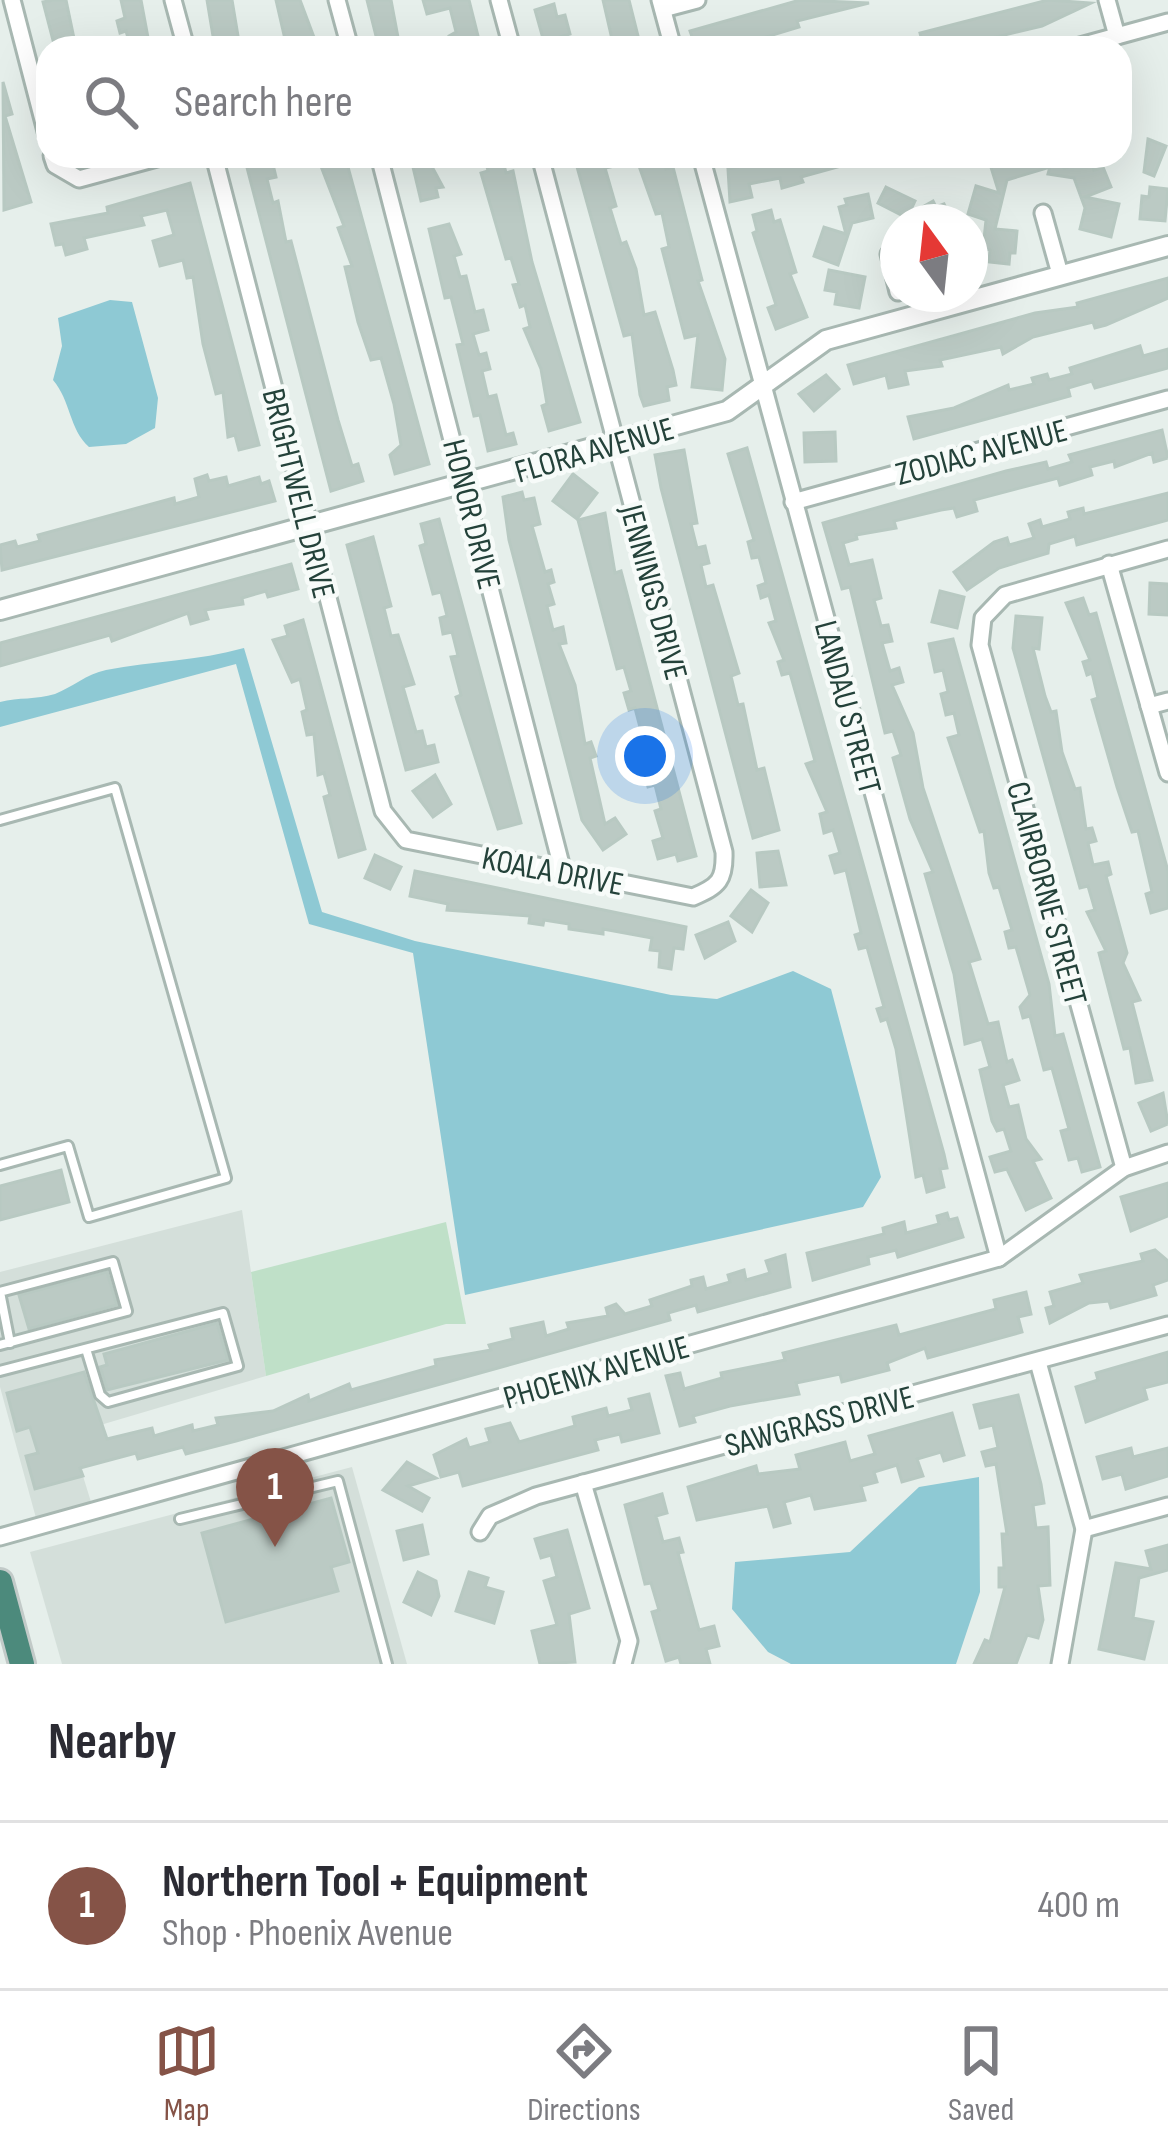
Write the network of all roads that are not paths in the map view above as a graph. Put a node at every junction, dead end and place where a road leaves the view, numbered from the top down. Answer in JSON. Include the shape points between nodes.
{"nodes":[{"id":1,"x":12,"y":0,"type":"edge"},
{"id":2,"x":173,"y":0,"type":"edge"},
{"id":3,"x":338,"y":0,"type":"edge"},
{"id":4,"x":499,"y":0,"type":"edge"},
{"id":5,"x":697,"y":0,"type":"edge"},
{"id":6,"x":1107,"y":0,"type":"edge"},
{"id":7,"x":661,"y":5,"type":"edge"},
{"id":8,"x":1168,"y":22,"type":"edge"},
{"id":9,"x":182,"y":36,"type":"edge"},
{"id":10,"x":347,"y":36,"type":"edge"},
{"id":11,"x":509,"y":36,"type":"edge"},
{"id":12,"x":670,"y":36,"type":"edge"},
{"id":13,"x":1117,"y":36,"type":"joint"},
{"id":14,"x":36,"y":93,"type":"edge"},
{"id":15,"x":60,"y":168,"type":"edge"},
{"id":16,"x":120,"y":168,"type":"edge"},
{"id":17,"x":217,"y":168,"type":"edge"},
{"id":18,"x":382,"y":168,"type":"edge"},
{"id":19,"x":543,"y":168,"type":"edge"},
{"id":20,"x":704,"y":168,"type":"edge"},
{"id":21,"x":1043,"y":213,"type":"dead end"},
{"id":22,"x":1168,"y":246,"type":"edge"},
{"id":23,"x":1060,"y":274,"type":"junction"},
{"id":24,"x":903,"y":312,"type":"edge"},
{"id":25,"x":904,"y":315,"type":"junction"},
{"id":26,"x":762,"y":389,"type":"junction"},
{"id":27,"x":1168,"y":399,"type":"edge"},
{"id":28,"x":616,"y":444,"type":"junction"},
{"id":29,"x":466,"y":484,"type":"junction"},
{"id":30,"x":793,"y":502,"type":"junction"},
{"id":31,"x":308,"y":527,"type":"junction"},
{"id":32,"x":1168,"y":549,"type":"edge"},
{"id":33,"x":1109,"y":565,"type":"junction"},
{"id":34,"x":0,"y":610,"type":"edge"},
{"id":35,"x":1168,"y":701,"type":"edge"},
{"id":36,"x":1149,"y":706,"type":"junction"},
{"id":37,"x":1168,"y":773,"type":"edge"},
{"id":38,"x":0,"y":820,"type":"edge"},
{"id":39,"x":392,"y":829,"type":"joint"},
{"id":40,"x":563,"y":872,"type":"junction"},
{"id":41,"x":717,"y":887,"type":"joint"},
{"id":42,"x":1168,"y":1153,"type":"edge"},
{"id":43,"x":0,"y":1165,"type":"edge"},
{"id":44,"x":1124,"y":1168,"type":"junction"},
{"id":45,"x":999,"y":1258,"type":"junction"},
{"id":46,"x":1168,"y":1325,"type":"edge"},
{"id":47,"x":5,"y":1344,"type":"edge"},
{"id":48,"x":86,"y":1349,"type":"junction"},
{"id":49,"x":1037,"y":1362,"type":"junction"},
{"id":50,"x":0,"y":1371,"type":"edge"},
{"id":51,"x":583,"y":1483,"type":"junction"},
{"id":52,"x":1168,"y":1506,"type":"edge"},
{"id":53,"x":180,"y":1519,"type":"dead end"},
{"id":54,"x":1084,"y":1529,"type":"junction"},
{"id":55,"x":480,"y":1532,"type":"dead end"},
{"id":56,"x":0,"y":1537,"type":"edge"},
{"id":57,"x":0,"y":1582,"type":"edge"},
{"id":58,"x":22,"y":1664,"type":"edge"},
{"id":59,"x":387,"y":1664,"type":"edge"},
{"id":60,"x":623,"y":1664,"type":"edge"},
{"id":61,"x":1060,"y":1664,"type":"edge"}],
"edges":[{"from":1,"to":14,"type":"street"},
{"from":2,"to":9,"type":"street"},
{"from":3,"to":10,"type":"street"},
{"from":4,"to":11,"type":"street"},
{"from":5,"to":7,"type":"street"},
{"from":6,"to":13,"type":"street"},
{"from":7,"to":12,"type":"street"},
{"from":8,"to":13,"type":"street"},
{"from":15,"to":16,"type":"street","via":[[79,179]]},
{"from":17,"to":31,"type":"street","name":"BRIGHTWELL DRIVE"},
{"from":18,"to":29,"type":"street","name":"HONOR DRIVE"},
{"from":19,"to":28,"type":"street","name":"JENNINGS DRIVE"},
{"from":20,"to":26,"type":"street","name":"LANDAU STREET"},
{"from":21,"to":23,"type":"street"},
{"from":22,"to":23,"type":"street","name":"FLORA AVENUE"},
{"from":23,"to":25,"type":"street","name":"FLORA AVENUE"},
{"from":24,"to":25,"type":"street"},
{"from":25,"to":26,"type":"street","name":"FLORA AVENUE","via":[[826,340]]},
{"from":26,"to":28,"type":"street","name":"FLORA AVENUE","via":[[727,411]]},
{"from":26,"to":30,"type":"street","name":"LANDAU STREET"},
{"from":27,"to":30,"type":"street","name":"ZODIAC AVENUE"},
{"from":28,"to":29,"type":"street","name":"FLORA AVENUE"},
{"from":28,"to":41,"type":"street","name":"JENNINGS DRIVE","via":[[724,852]]},
{"from":29,"to":31,"type":"street","name":"FLORA AVENUE"},
{"from":29,"to":40,"type":"street","name":"HONOR DRIVE"},
{"from":30,"to":45,"type":"street","name":"LANDAU STREET"},
{"from":31,"to":34,"type":"street","name":"FLORA AVENUE"},
{"from":31,"to":39,"type":"street","name":"BRIGHTWELL DRIVE"},
{"from":32,"to":33,"type":"street"},
{"from":33,"to":36,"type":"street"},
{"from":33,"to":44,"type":"street","name":"CLAIRBORNE STREET","via":[[1005,595],[983,617],[980,645]]},
{"from":35,"to":36,"type":"street"},
{"from":36,"to":37,"type":"street"},
{"from":38,"to":43,"type":"lane","via":[[115,788],[226,1178],[89,1217],[68,1146]]},
{"from":39,"to":40,"type":"street","name":"KOALA DRIVE","via":[[406,840]]},
{"from":40,"to":41,"type":"street","name":"KOALA DRIVE","via":[[693,897]]},
{"from":42,"to":44,"type":"street","name":"PHOENIX AVENUE"},
{"from":44,"to":45,"type":"street","name":"PHOENIX AVENUE"},
{"from":45,"to":56,"type":"street","name":"PHOENIX AVENUE"},
{"from":46,"to":49,"type":"street","name":"SAWGRASS DRIVE"},
{"from":47,"to":47,"type":"lane","via":[[127,1311],[113,1262],[0,1292]]},
{"from":48,"to":48,"type":"lane","via":[[108,1402],[238,1366],[223,1313]]},
{"from":48,"to":50,"type":"lane"},
{"from":49,"to":51,"type":"street","name":"SAWGRASS DRIVE"},
{"from":49,"to":54,"type":"street"},
{"from":51,"to":55,"type":"street","name":"SAWGRASS DRIVE","via":[[490,1516]]},
{"from":51,"to":60,"type":"street","via":[[629,1641]]},
{"from":52,"to":54,"type":"street"},
{"from":53,"to":59,"type":"lane","via":[[338,1481]]},
{"from":54,"to":61,"type":"street"},
{"from":57,"to":58,"type":"highway"}]}
